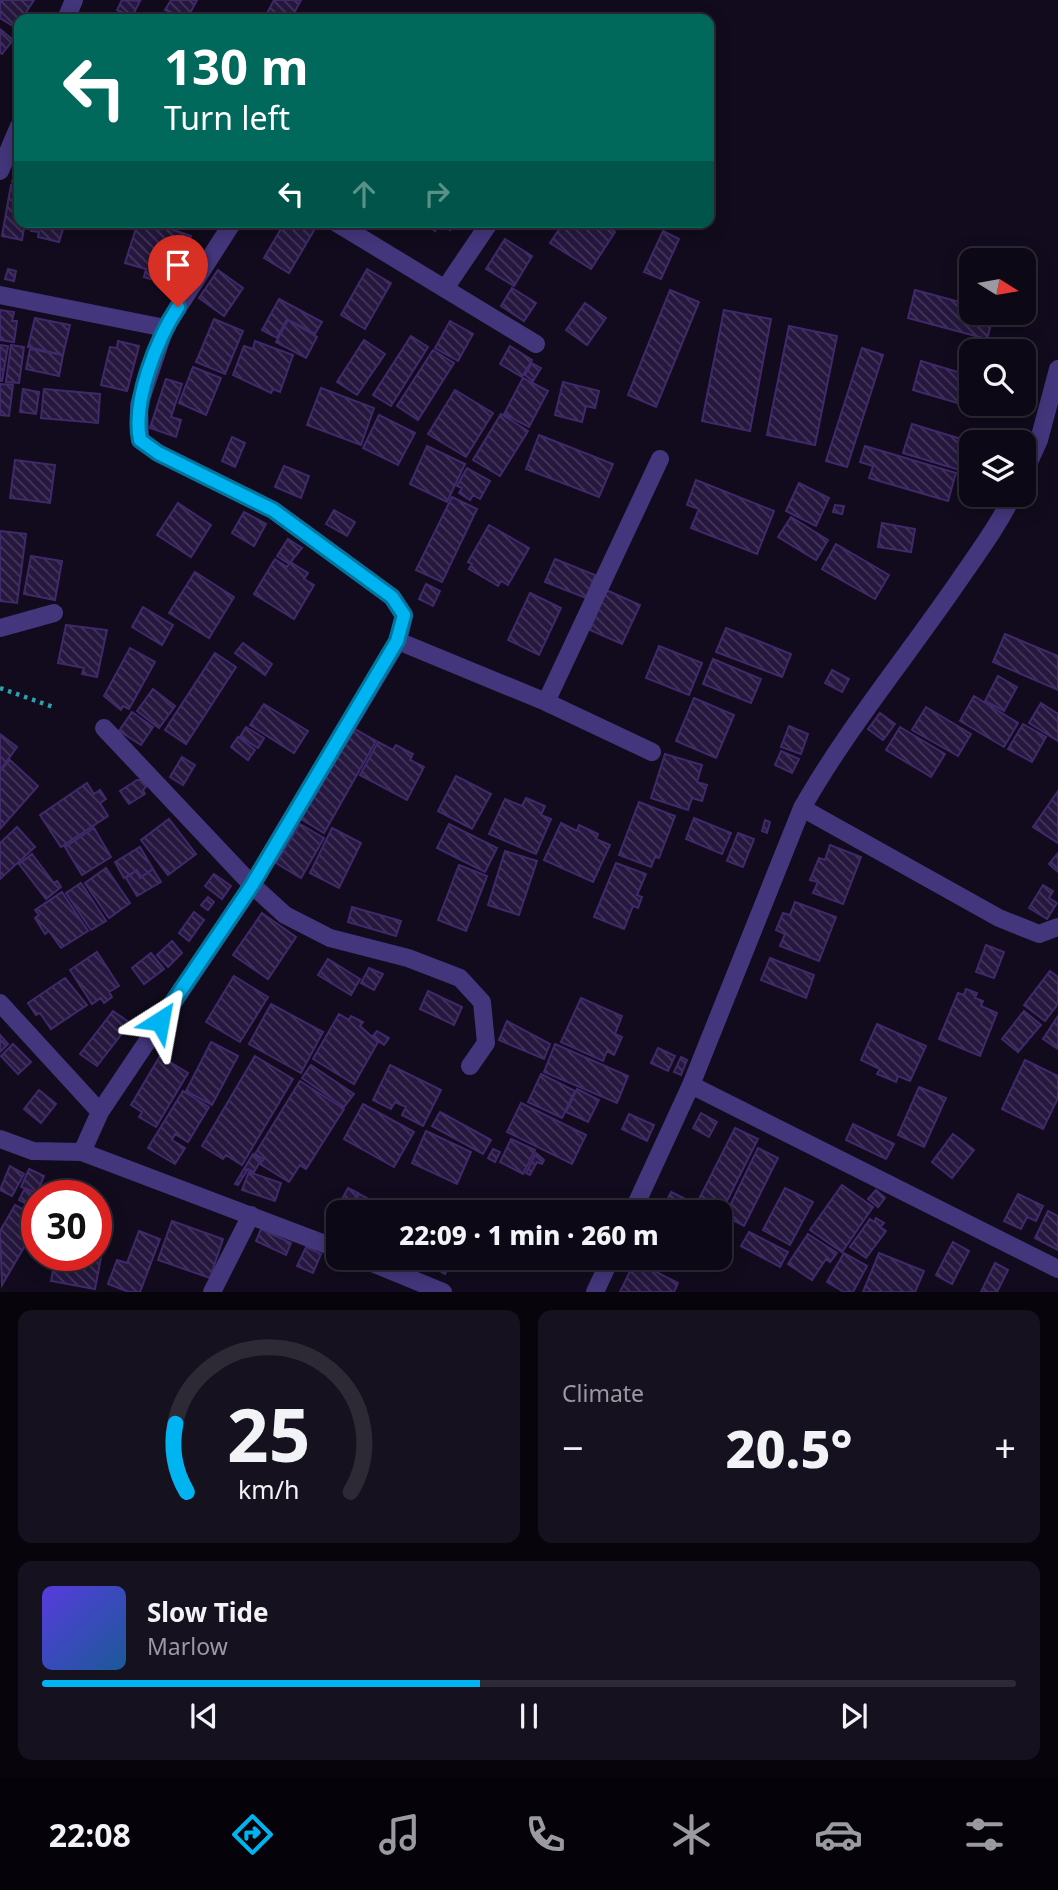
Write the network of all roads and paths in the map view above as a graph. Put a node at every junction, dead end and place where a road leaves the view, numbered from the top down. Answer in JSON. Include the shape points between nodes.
{"nodes":[{"id":1,"x":14,"y":139,"type":"edge"},
{"id":2,"x":0,"y":171,"type":"edge"},
{"id":3,"x":229,"y":228,"type":"edge"},
{"id":4,"x":345,"y":228,"type":"edge"},
{"id":5,"x":486,"y":228,"type":"edge"},
{"id":6,"x":446,"y":287,"type":"junction"},
{"id":7,"x":0,"y":295,"type":"edge"},
{"id":8,"x":165,"y":328,"type":"junction"},
{"id":9,"x":536,"y":344,"type":"dead end"},
{"id":10,"x":1058,"y":369,"type":"edge"},
{"id":11,"x":1036,"y":447,"type":"edge"},
{"id":12,"x":660,"y":460,"type":"dead end"},
{"id":13,"x":1007,"y":507,"type":"edge"},
{"id":14,"x":54,"y":613,"type":"dead end"},
{"id":15,"x":0,"y":628,"type":"edge"},
{"id":16,"x":397,"y":641,"type":"junction"},
{"id":17,"x":0,"y":688,"type":"edge"},
{"id":18,"x":546,"y":702,"type":"junction"},
{"id":19,"x":56,"y":708,"type":"dead end"},
{"id":20,"x":104,"y":729,"type":"dead end"},
{"id":21,"x":652,"y":752,"type":"dead end"},
{"id":22,"x":802,"y":808,"type":"junction"},
{"id":23,"x":252,"y":885,"type":"junction"},
{"id":24,"x":1058,"y":926,"type":"edge"},
{"id":25,"x":0,"y":1003,"type":"edge"},
{"id":26,"x":470,"y":1066,"type":"dead end"},
{"id":27,"x":691,"y":1085,"type":"junction"},
{"id":28,"x":100,"y":1112,"type":"junction"},
{"id":29,"x":0,"y":1139,"type":"edge"},
{"id":30,"x":82,"y":1152,"type":"junction"},
{"id":31,"x":638,"y":1200,"type":"edge"},
{"id":32,"x":251,"y":1215,"type":"junction"},
{"id":33,"x":326,"y":1244,"type":"edge"},
{"id":34,"x":1058,"y":1269,"type":"edge"},
{"id":35,"x":389,"y":1270,"type":"edge"},
{"id":36,"x":605,"y":1270,"type":"edge"},
{"id":37,"x":212,"y":1292,"type":"edge"},
{"id":38,"x":443,"y":1292,"type":"edge"},
{"id":39,"x":595,"y":1292,"type":"edge"}],
"edges":[{"from":1,"to":2,"type":"street"},
{"from":3,"to":8,"type":"street"},
{"from":4,"to":6,"type":"street"},
{"from":5,"to":6,"type":"street"},
{"from":6,"to":9,"type":"street"},
{"from":7,"to":8,"type":"street"},
{"from":8,"to":16,"type":"street","via":[[139,405],[140,440],[273,510],[392,597],[404,615]]},
{"from":10,"to":11,"type":"street"},
{"from":12,"to":18,"type":"street"},
{"from":13,"to":22,"type":"street","via":[[824,769]]},
{"from":14,"to":15,"type":"street"},
{"from":16,"to":18,"type":"street"},
{"from":16,"to":23,"type":"street"},
{"from":17,"to":19,"type":"path"},
{"from":18,"to":21,"type":"street"},
{"from":20,"to":23,"type":"street"},
{"from":22,"to":24,"type":"street","via":[[999,918],[1039,934]]},
{"from":22,"to":27,"type":"street"},
{"from":23,"to":26,"type":"street","via":[[285,915],[330,938],[408,958],[460,978],[482,1002],[486,1042]]},
{"from":23,"to":28,"type":"street"},
{"from":25,"to":28,"type":"street"},
{"from":27,"to":31,"type":"street"},
{"from":27,"to":34,"type":"street"},
{"from":28,"to":30,"type":"street"},
{"from":29,"to":30,"type":"street","via":[[33,1151]]},
{"from":30,"to":32,"type":"street"},
{"from":32,"to":33,"type":"street"},
{"from":32,"to":37,"type":"street"},
{"from":35,"to":38,"type":"street"},
{"from":36,"to":39,"type":"street"}]}
